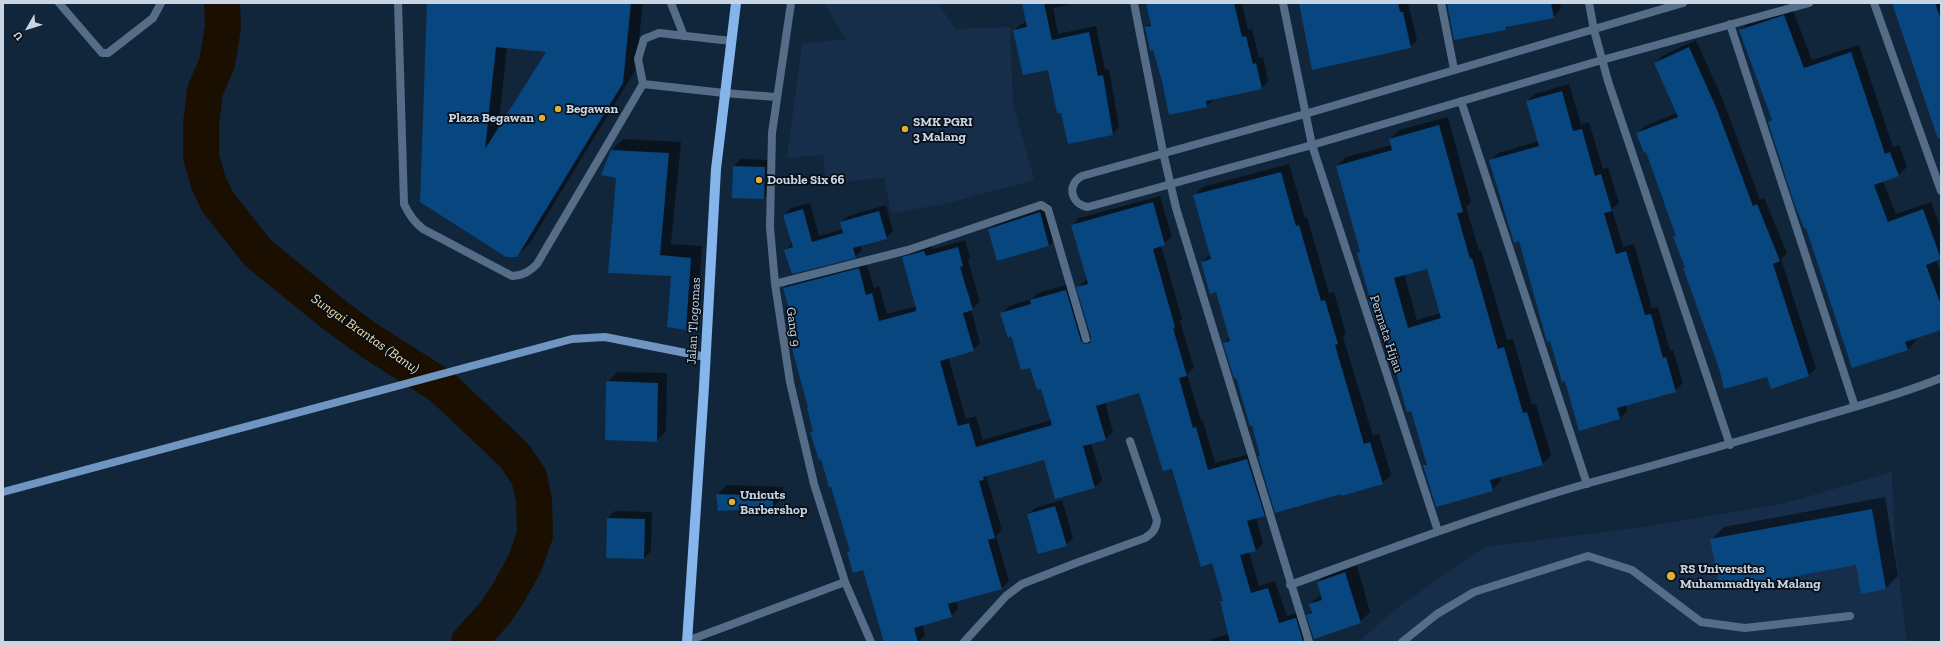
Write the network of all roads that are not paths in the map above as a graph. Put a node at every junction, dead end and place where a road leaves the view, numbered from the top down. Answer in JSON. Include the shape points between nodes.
{"nodes":[{"id":1,"x":59,"y":3,"type":"edge"},
{"id":2,"x":161,"y":3,"type":"edge"},
{"id":3,"x":398,"y":3,"type":"edge"},
{"id":4,"x":671,"y":3,"type":"edge"},
{"id":5,"x":736,"y":3,"type":"edge"},
{"id":6,"x":790,"y":3,"type":"edge"},
{"id":7,"x":1134,"y":3,"type":"edge"},
{"id":8,"x":1283,"y":3,"type":"edge"},
{"id":9,"x":1441,"y":3,"type":"edge"},
{"id":10,"x":1589,"y":3,"type":"edge"},
{"id":11,"x":1683,"y":3,"type":"edge"},
{"id":12,"x":1809,"y":3,"type":"edge"},
{"id":13,"x":1874,"y":3,"type":"edge"},
{"id":14,"x":1730,"y":24,"type":"junction"},
{"id":15,"x":1594,"y":30,"type":"junction"},
{"id":16,"x":684,"y":36,"type":"junction"},
{"id":17,"x":731,"y":41,"type":"junction"},
{"id":18,"x":1602,"y":60,"type":"junction"},
{"id":19,"x":1454,"y":69,"type":"junction"},
{"id":20,"x":643,"y":84,"type":"junction"},
{"id":21,"x":724,"y":92,"type":"junction"},
{"id":22,"x":776,"y":97,"type":"junction"},
{"id":23,"x":1461,"y":101,"type":"junction"},
{"id":24,"x":1305,"y":114,"type":"junction"},
{"id":25,"x":1312,"y":145,"type":"junction"},
{"id":26,"x":1163,"y":152,"type":"junction"},
{"id":27,"x":1171,"y":183,"type":"junction"},
{"id":28,"x":1941,"y":191,"type":"edge"},
{"id":29,"x":775,"y":284,"type":"junction"},
{"id":30,"x":1086,"y":338,"type":"dead end"},
{"id":31,"x":706,"y":357,"type":"junction"},
{"id":32,"x":1941,"y":378,"type":"edge"},
{"id":33,"x":1855,"y":407,"type":"junction"},
{"id":34,"x":1130,"y":441,"type":"dead end"},
{"id":35,"x":1730,"y":445,"type":"junction"},
{"id":36,"x":1587,"y":484,"type":"junction"},
{"id":37,"x":3,"y":492,"type":"edge"},
{"id":38,"x":1438,"y":531,"type":"junction"},
{"id":39,"x":845,"y":582,"type":"junction"},
{"id":40,"x":1290,"y":585,"type":"junction"},
{"id":41,"x":1850,"y":616,"type":"dead end"},
{"id":42,"x":687,"y":641,"type":"edge"},
{"id":43,"x":872,"y":642,"type":"edge"},
{"id":44,"x":964,"y":642,"type":"edge"},
{"id":45,"x":1309,"y":642,"type":"edge"},
{"id":46,"x":1402,"y":642,"type":"edge"}],
"edges":[{"from":1,"to":2,"type":"street","via":[[102,53],[108,53],[152,18]]},
{"from":3,"to":20,"type":"street","via":[[404,204],[413,221],[423,229],[512,276],[522,275],[537,264]]},
{"from":4,"to":16,"type":"street"},
{"from":5,"to":17,"type":"main road","name":"Jalan Tlogomas"},
{"from":6,"to":22,"type":"street","name":"Gang 9"},
{"from":7,"to":26,"type":"street"},
{"from":8,"to":24,"type":"street","name":"Permata Hijau"},
{"from":9,"to":19,"type":"street"},
{"from":10,"to":15,"type":"street"},
{"from":11,"to":15,"type":"street"},
{"from":12,"to":14,"type":"street"},
{"from":13,"to":28,"type":"street"},
{"from":14,"to":18,"type":"street"},
{"from":14,"to":33,"type":"street"},
{"from":15,"to":18,"type":"street"},
{"from":15,"to":19,"type":"street"},
{"from":16,"to":17,"type":"street"},
{"from":16,"to":20,"type":"street","via":[[659,33],[644,39],[638,59]]},
{"from":17,"to":21,"type":"main road","name":"Jalan Tlogomas"},
{"from":18,"to":23,"type":"street"},
{"from":18,"to":35,"type":"street"},
{"from":19,"to":24,"type":"street"},
{"from":20,"to":21,"type":"street"},
{"from":21,"to":22,"type":"street"},
{"from":21,"to":31,"type":"main road","name":"Jalan Tlogomas","via":[[716,168]]},
{"from":22,"to":29,"type":"street","name":"Gang 9","via":[[770,181],[770,227]]},
{"from":23,"to":25,"type":"street"},
{"from":23,"to":36,"type":"street"},
{"from":24,"to":25,"type":"street","name":"Permata Hijau"},
{"from":24,"to":26,"type":"street"},
{"from":25,"to":27,"type":"street"},
{"from":25,"to":38,"type":"street","name":"Permata Hijau"},
{"from":26,"to":27,"type":"street"},
{"from":26,"to":27,"type":"street","via":[[1082,176],[1073,182],[1073,195],[1079,204],[1088,207]]},
{"from":27,"to":40,"type":"street"},
{"from":29,"to":30,"type":"street","via":[[908,250],[1041,205],[1048,209]]},
{"from":29,"to":39,"type":"street","name":"Gang 9","via":[[800,430]]},
{"from":31,"to":37,"type":"main road","via":[[605,337],[572,339]]},
{"from":31,"to":42,"type":"main road","name":"Jalan Tlogomas"},
{"from":32,"to":33,"type":"street"},
{"from":33,"to":35,"type":"street"},
{"from":34,"to":44,"type":"street","via":[[1157,520],[1152,533],[1145,538],[1022,584],[1006,596]]},
{"from":35,"to":36,"type":"street"},
{"from":36,"to":38,"type":"street"},
{"from":38,"to":40,"type":"street"},
{"from":39,"to":42,"type":"street"},
{"from":39,"to":43,"type":"street","name":"Gang 9"},
{"from":40,"to":45,"type":"street"},
{"from":41,"to":46,"type":"street","via":[[1745,628],[1701,622],[1632,570],[1588,556],[1474,592],[1437,614]]}]}
